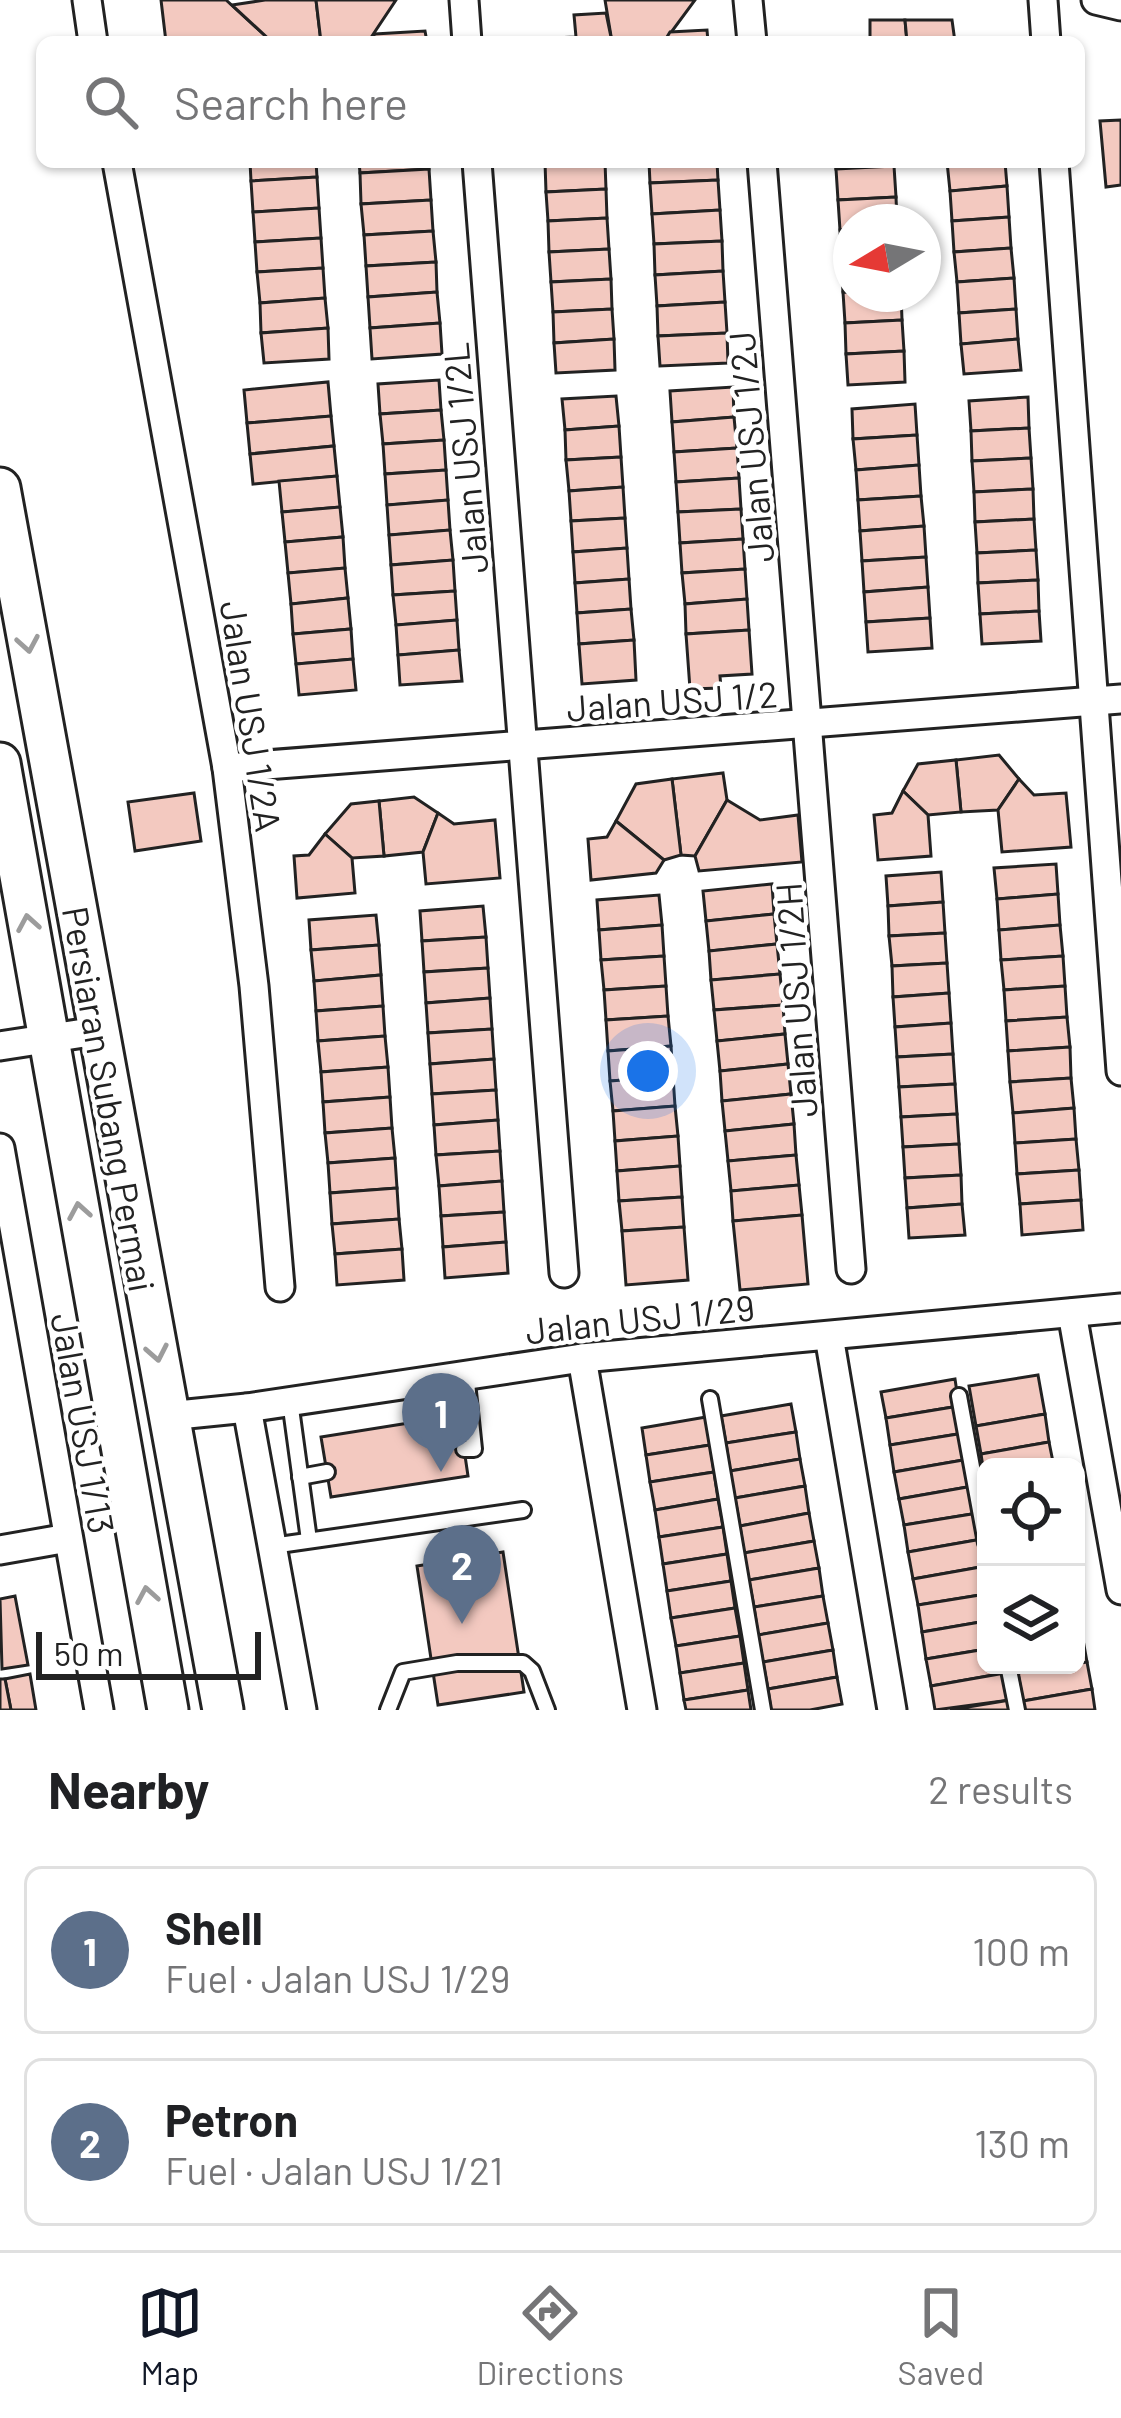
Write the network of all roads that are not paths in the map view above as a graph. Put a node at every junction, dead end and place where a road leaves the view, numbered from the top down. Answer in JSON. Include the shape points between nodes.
{"nodes":[{"id":1,"x":87,"y":0,"type":"edge"},
{"id":2,"x":464,"y":0,"type":"edge"},
{"id":3,"x":748,"y":0,"type":"edge"},
{"id":4,"x":1042,"y":0,"type":"edge"},
{"id":5,"x":1096,"y":0,"type":"edge"},
{"id":6,"x":1121,"y":6,"type":"edge"},
{"id":7,"x":92,"y":36,"type":"edge"},
{"id":8,"x":467,"y":36,"type":"edge"},
{"id":9,"x":751,"y":36,"type":"edge"},
{"id":10,"x":1045,"y":36,"type":"edge"},
{"id":11,"x":118,"y":168,"type":"edge"},
{"id":12,"x":477,"y":168,"type":"edge"},
{"id":13,"x":763,"y":168,"type":"edge"},
{"id":14,"x":1055,"y":168,"type":"edge"},
{"id":15,"x":0,"y":488,"type":"edge"},
{"id":16,"x":1107,"y":700,"type":"edge"},
{"id":17,"x":810,"y":726,"type":"junction"},
{"id":18,"x":523,"y":748,"type":"junction"},
{"id":19,"x":0,"y":764,"type":"edge"},
{"id":20,"x":227,"y":768,"type":"junction"},
{"id":21,"x":97,"y":1031,"type":"junction"},
{"id":22,"x":49,"y":1038,"type":"junction"},
{"id":23,"x":0,"y":1046,"type":"edge"},
{"id":24,"x":1121,"y":1071,"type":"edge"},
{"id":25,"x":0,"y":1148,"type":"edge"},
{"id":26,"x":851,"y":1269,"type":"dead end"},
{"id":27,"x":564,"y":1273,"type":"dead end"},
{"id":28,"x":280,"y":1287,"type":"dead end"},
{"id":29,"x":12,"y":1295,"type":"edge"},
{"id":30,"x":1121,"y":1308,"type":"edge"},
{"id":31,"x":1072,"y":1313,"type":"junction"},
{"id":32,"x":829,"y":1336,"type":"junction"},
{"id":33,"x":582,"y":1358,"type":"junction"},
{"id":34,"x":466,"y":1373,"type":"junction"},
{"id":35,"x":959,"y":1396,"type":"dead end"},
{"id":36,"x":710,"y":1399,"type":"dead end"},
{"id":37,"x":290,"y":1401,"type":"junction"},
{"id":38,"x":247,"y":1408,"type":"junction"},
{"id":39,"x":168,"y":1416,"type":"junction"},
{"id":40,"x":464,"y":1449,"type":"dead end"},
{"id":41,"x":327,"y":1472,"type":"dead end"},
{"id":42,"x":300,"y":1477,"type":"junction"},
{"id":43,"x":977,"y":1494,"type":"edge"},
{"id":44,"x":523,"y":1510,"type":"dead end"},
{"id":45,"x":68,"y":1538,"type":"junction"},
{"id":46,"x":309,"y":1540,"type":"junction"},
{"id":47,"x":272,"y":1546,"type":"junction"},
{"id":48,"x":0,"y":1550,"type":"edge"},
{"id":49,"x":1121,"y":1590,"type":"edge"},
{"id":50,"x":1010,"y":1674,"type":"edge"},
{"id":51,"x":99,"y":1710,"type":"edge"},
{"id":52,"x":168,"y":1710,"type":"edge"},
{"id":53,"x":223,"y":1710,"type":"edge"},
{"id":54,"x":302,"y":1710,"type":"edge"},
{"id":55,"x":388,"y":1710,"type":"edge"},
{"id":56,"x":547,"y":1710,"type":"edge"},
{"id":57,"x":642,"y":1710,"type":"edge"},
{"id":58,"x":763,"y":1710,"type":"edge"},
{"id":59,"x":892,"y":1710,"type":"edge"},
{"id":60,"x":1016,"y":1710,"type":"edge"}],
"edges":[{"from":1,"to":7,"type":"street"},
{"from":2,"to":8,"type":"street"},
{"from":3,"to":9,"type":"street"},
{"from":4,"to":10,"type":"street"},
{"from":5,"to":6,"type":"street"},
{"from":11,"to":20,"type":"street","name":"Jalan USJ 1/2A"},
{"from":12,"to":18,"type":"street","name":"Jalan USJ 1/2L"},
{"from":13,"to":17,"type":"street","name":"Jalan USJ 1/2J"},
{"from":14,"to":16,"type":"street"},
{"from":15,"to":21,"type":"main road","name":"Persiaran Subang Permai","one_way":true},
{"from":16,"to":17,"type":"street","name":"Jalan USJ 1/2"},
{"from":16,"to":24,"type":"street"},
{"from":17,"to":18,"type":"street","name":"Jalan USJ 1/2"},
{"from":17,"to":26,"type":"street","name":"Jalan USJ 1/2H"},
{"from":18,"to":20,"type":"street","name":"Jalan USJ 1/2"},
{"from":18,"to":27,"type":"street","name":"Jalan USJ 1/2L"},
{"from":22,"to":19,"type":"main road","name":"Persiaran Subang Permai","one_way":true},
{"from":20,"to":28,"type":"street","name":"Jalan USJ 1/2A"},
{"from":21,"to":22,"type":"street"},
{"from":21,"to":39,"type":"main road","name":"Persiaran Subang Permai","one_way":true},
{"from":22,"to":23,"type":"street"},
{"from":52,"to":22,"type":"main road","name":"Persiaran Subang Permai","one_way":true},
{"from":25,"to":29,"type":"street","name":"Jalan USJ 1/13"},
{"from":29,"to":45,"type":"street","name":"Jalan USJ 1/13"},
{"from":30,"to":31,"type":"street","name":"Jalan USJ 1/29"},
{"from":31,"to":32,"type":"street","name":"Jalan USJ 1/29"},
{"from":31,"to":49,"type":"street"},
{"from":32,"to":33,"type":"street","name":"Jalan USJ 1/29"},
{"from":32,"to":59,"type":"street"},
{"from":33,"to":34,"type":"street","name":"Jalan USJ 1/29"},
{"from":33,"to":57,"type":"street"},
{"from":34,"to":37,"type":"street","name":"Jalan USJ 1/29"},
{"from":34,"to":40,"type":"lane","via":[[474,1449]]},
{"from":35,"to":43,"type":"lane"},
{"from":36,"to":58,"type":"lane"},
{"from":37,"to":38,"type":"street","name":"Jalan USJ 1/29"},
{"from":37,"to":42,"type":"lane"},
{"from":38,"to":39,"type":"street","name":"Jalan USJ 1/29"},
{"from":38,"to":47,"type":"street"},
{"from":39,"to":53,"type":"main road","name":"Persiaran Subang Permai"},
{"from":41,"to":42,"type":"lane"},
{"from":42,"to":46,"type":"lane"},
{"from":44,"to":46,"type":"lane"},
{"from":45,"to":48,"type":"street"},
{"from":45,"to":51,"type":"street","name":"Jalan USJ 1/13"},
{"from":46,"to":47,"type":"lane"},
{"from":47,"to":54,"type":"street"},
{"from":50,"to":60,"type":"lane"},
{"from":55,"to":56,"type":"lane","via":[[403,1672],[458,1663],[523,1663]]}]}
